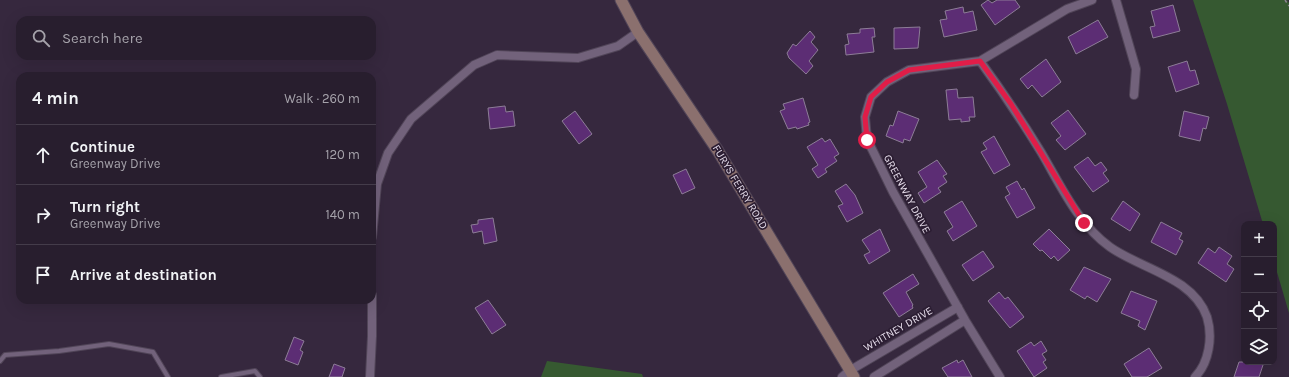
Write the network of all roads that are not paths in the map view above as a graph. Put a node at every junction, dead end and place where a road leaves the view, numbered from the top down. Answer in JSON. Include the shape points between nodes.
{"nodes":[{"id":1,"x":621,"y":0,"type":"edge"},
{"id":2,"x":1092,"y":0,"type":"edge"},
{"id":3,"x":1116,"y":0,"type":"edge"},
{"id":4,"x":638,"y":32,"type":"junction"},
{"id":5,"x":980,"y":61,"type":"junction"},
{"id":6,"x":1134,"y":96,"type":"dead end"},
{"id":7,"x":376,"y":195,"type":"edge"},
{"id":8,"x":372,"y":304,"type":"edge"},
{"id":9,"x":958,"y":307,"type":"junction"},
{"id":10,"x":965,"y":320,"type":"junction"},
{"id":11,"x":0,"y":360,"type":"edge"},
{"id":12,"x":848,"y":375,"type":"edge"},
{"id":13,"x":168,"y":377,"type":"edge"},
{"id":14,"x":221,"y":377,"type":"edge"},
{"id":15,"x":260,"y":377,"type":"edge"},
{"id":16,"x":370,"y":377,"type":"edge"},
{"id":17,"x":874,"y":377,"type":"edge"},
{"id":18,"x":1000,"y":377,"type":"edge"},
{"id":19,"x":1195,"y":377,"type":"edge"}],
"edges":[{"from":1,"to":4,"type":"main road","name":"FURYS FERRY ROAD"},
{"from":2,"to":5,"type":"street","name":"GREENWAY DRIVE","via":[[1067,9]]},
{"from":3,"to":6,"type":"street","via":[[1136,69]]},
{"from":4,"to":7,"type":"street","via":[[618,46],[578,58],[497,55],[474,65],[411,119],[388,153]]},
{"from":4,"to":12,"type":"main road","name":"FURYS FERRY ROAD","via":[[718,151]]},
{"from":5,"to":9,"type":"street","name":"GREENWAY DRIVE","via":[[909,70],[887,82],[871,97],[865,117],[867,140],[893,192]]},
{"from":5,"to":19,"type":"street","via":[[1011,104],[1084,223],[1110,247],[1186,288],[1197,301],[1207,317],[1209,335],[1208,354]]},
{"from":8,"to":16,"type":"street"},
{"from":9,"to":10,"type":"street","name":"GREENWAY DRIVE"},
{"from":9,"to":12,"type":"street","name":"WHITNEY DRIVE"},
{"from":10,"to":17,"type":"street"},
{"from":10,"to":18,"type":"street","name":"GREENWAY DRIVE"},
{"from":11,"to":13,"type":"lane","via":[[5,355],[109,344],[153,352]]},
{"from":14,"to":15,"type":"lane","via":[[255,372]]}]}
